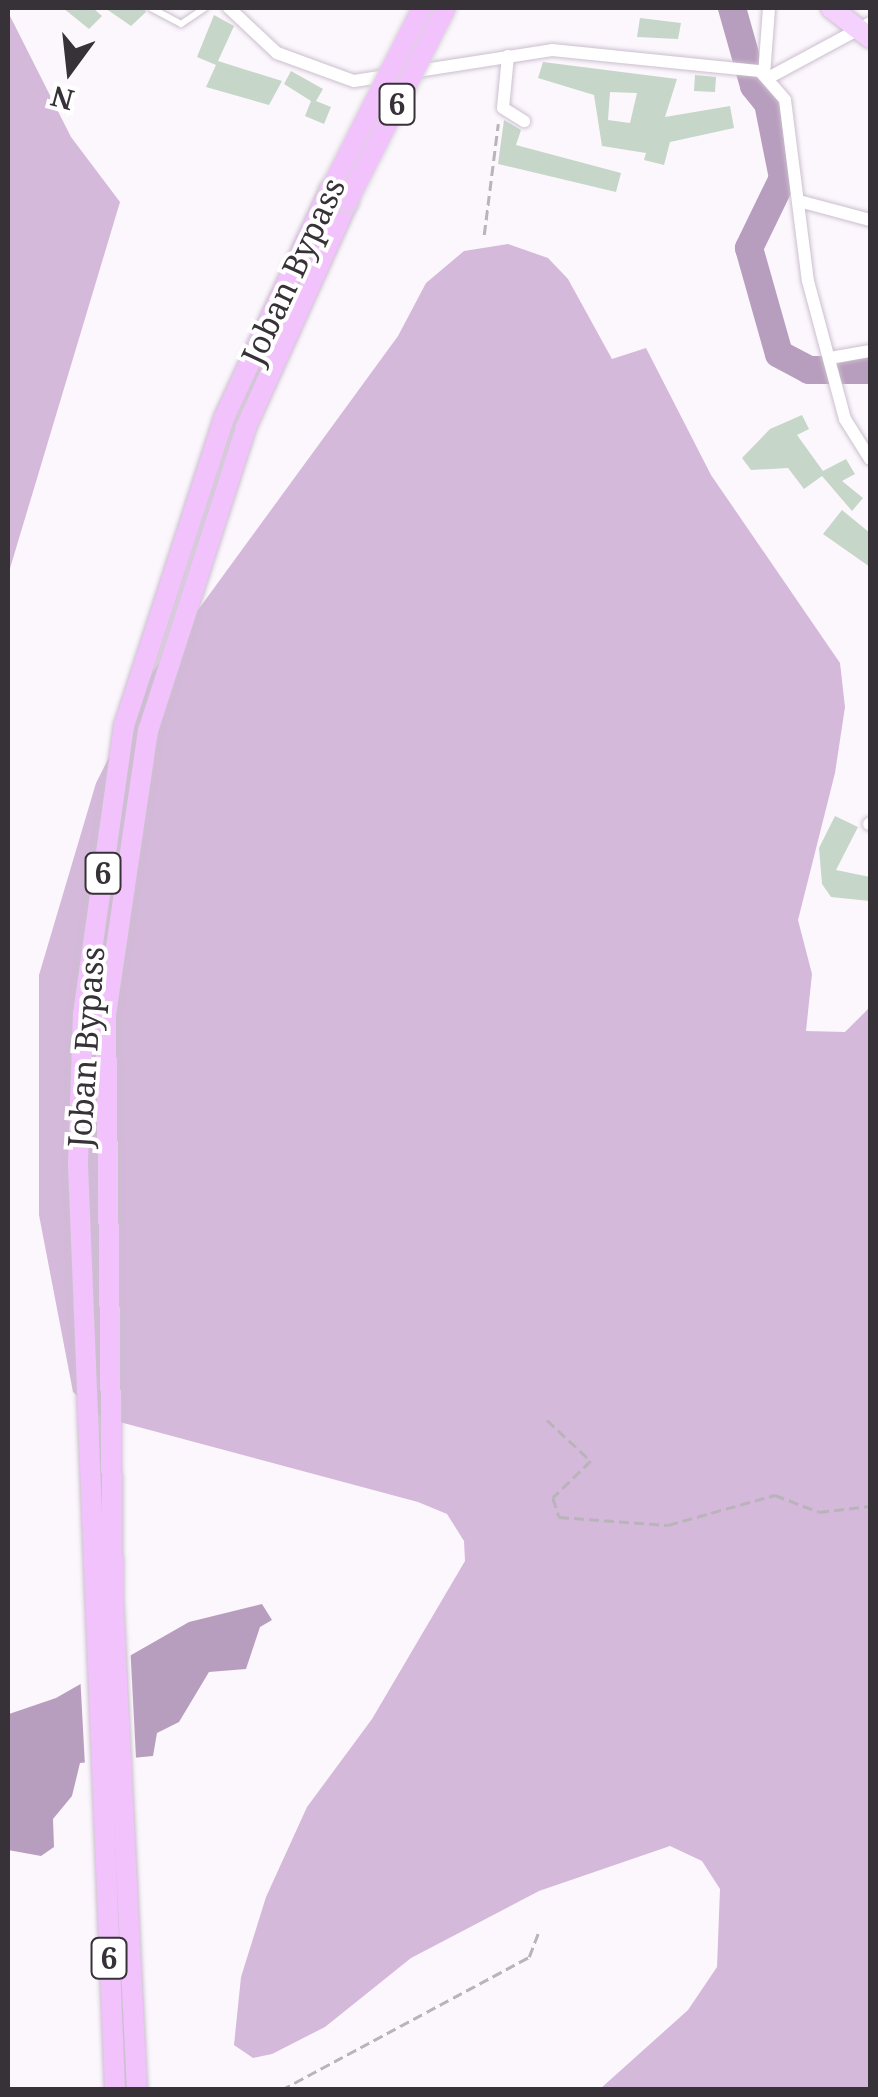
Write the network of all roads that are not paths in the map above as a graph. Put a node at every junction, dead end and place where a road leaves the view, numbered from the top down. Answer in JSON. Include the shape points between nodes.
{"nodes":[{"id":1,"x":151,"y":8,"type":"edge"},
{"id":2,"x":205,"y":8,"type":"edge"},
{"id":3,"x":230,"y":8,"type":"edge"},
{"id":4,"x":422,"y":8,"type":"edge"},
{"id":5,"x":446,"y":8,"type":"edge"},
{"id":6,"x":769,"y":8,"type":"edge"},
{"id":7,"x":831,"y":8,"type":"edge"},
{"id":8,"x":867,"y":30,"type":"edge"},
{"id":9,"x":508,"y":56,"type":"junction"},
{"id":10,"x":766,"y":77,"type":"junction"},
{"id":11,"x":524,"y":121,"type":"dead end"},
{"id":12,"x":339,"y":195,"type":"junction"},
{"id":13,"x":799,"y":201,"type":"junction"},
{"id":14,"x":870,"y":220,"type":"edge"},
{"id":15,"x":870,"y":351,"type":"edge"},
{"id":16,"x":830,"y":358,"type":"junction"},
{"id":17,"x":870,"y":459,"type":"edge"},
{"id":18,"x":113,"y":1827,"type":"junction"},
{"id":19,"x":114,"y":2090,"type":"edge"},
{"id":20,"x":137,"y":2090,"type":"edge"}],
"edges":[{"from":1,"to":2,"type":"lane","via":[[181,24]]},
{"from":3,"to":9,"type":"street","via":[[277,52],[354,81],[393,82]]},
{"from":4,"to":12,"type":"highway","name":"Joban Bypass","number":"6","bridge":true},
{"from":5,"to":12,"type":"highway","name":"Joban Bypass","number":"6","bridge":true},
{"from":6,"to":10,"type":"street"},
{"from":7,"to":8,"type":"main road"},
{"from":8,"to":10,"type":"street"},
{"from":9,"to":10,"type":"street","via":[[592,49],[726,61]]},
{"from":9,"to":11,"type":"street","via":[[503,108]]},
{"from":10,"to":13,"type":"street","via":[[785,100]]},
{"from":12,"to":18,"type":"highway","name":"Joban Bypass","number":"6","via":[[246,427],[148,732],[106,1015],[103,1596]]},
{"from":13,"to":14,"type":"street"},
{"from":13,"to":16,"type":"street"},
{"from":15,"to":16,"type":"street"},
{"from":16,"to":17,"type":"street","via":[[844,419]]},
{"from":18,"to":19,"type":"highway","name":"Joban Bypass","number":"6"},
{"from":18,"to":20,"type":"highway","name":"Joban Bypass","number":"6"}]}
